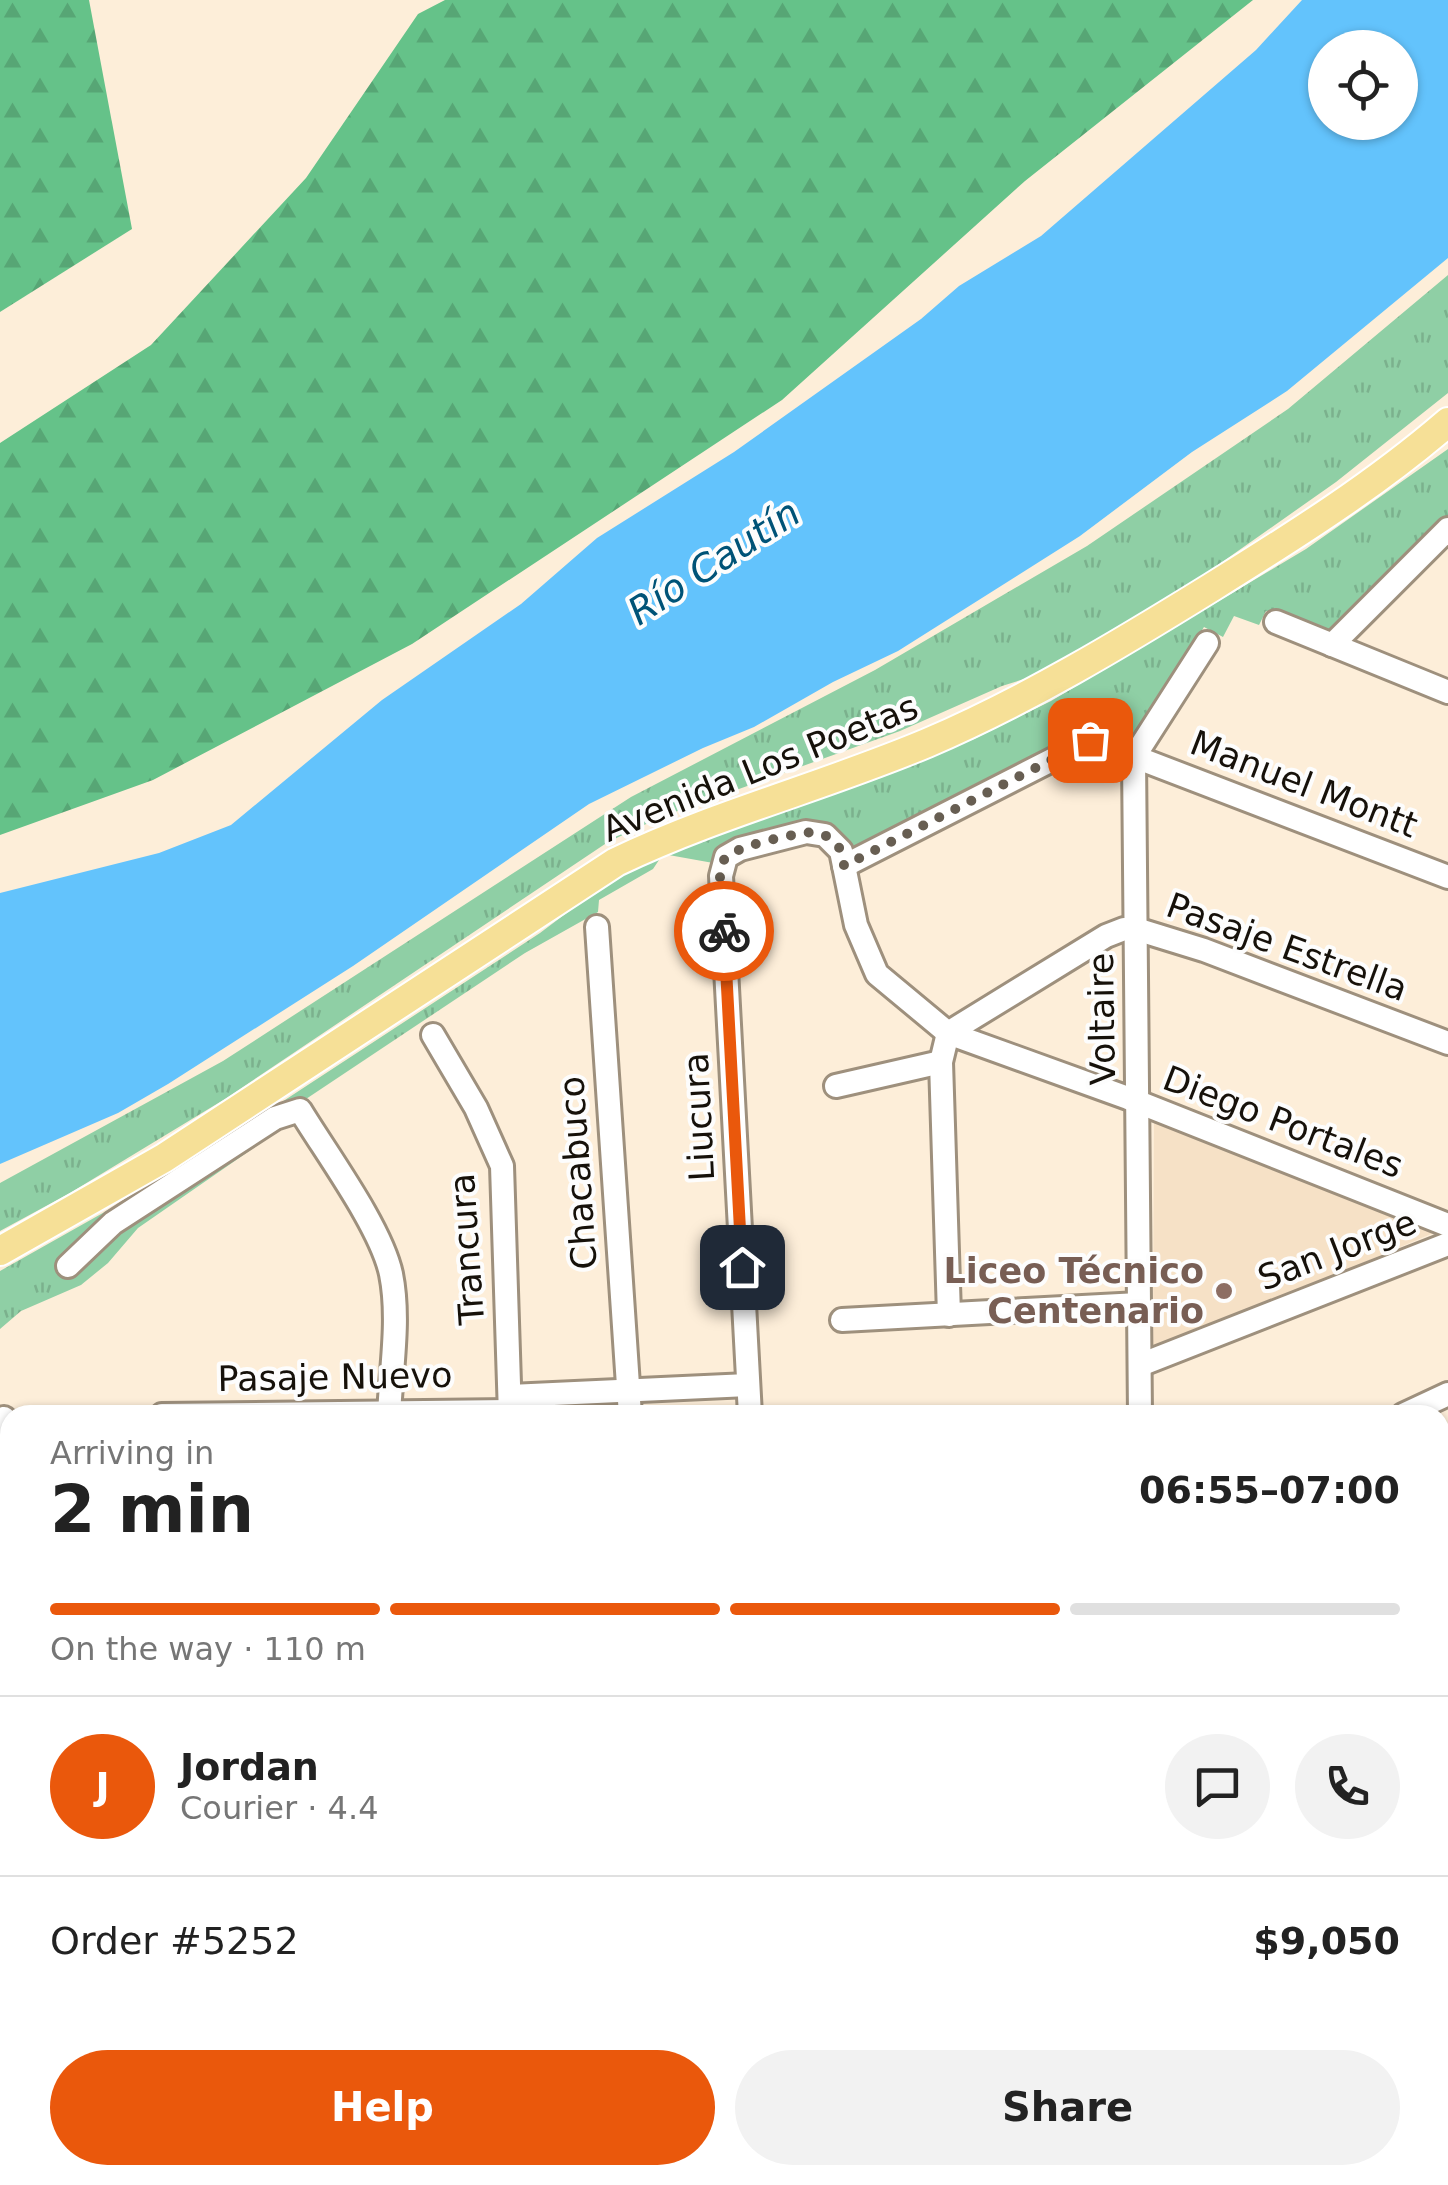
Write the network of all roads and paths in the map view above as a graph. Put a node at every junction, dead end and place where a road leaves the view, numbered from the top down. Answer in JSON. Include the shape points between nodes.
{"nodes":[{"id":1,"x":1448,"y":422,"type":"edge"},
{"id":2,"x":1448,"y":529,"type":"edge"},
{"id":3,"x":1439,"y":551,"type":"edge"},
{"id":4,"x":1276,"y":622,"type":"dead end"},
{"id":5,"x":1207,"y":642,"type":"dead end"},
{"id":6,"x":1332,"y":645,"type":"junction"},
{"id":7,"x":1448,"y":692,"type":"edge"},
{"id":8,"x":1134,"y":756,"type":"junction"},
{"id":9,"x":844,"y":866,"type":"junction"},
{"id":10,"x":1448,"y":877,"type":"edge"},
{"id":11,"x":597,"y":927,"type":"dead end"},
{"id":12,"x":1136,"y":929,"type":"junction"},
{"id":13,"x":948,"y":1033,"type":"junction"},
{"id":14,"x":433,"y":1035,"type":"dead end"},
{"id":15,"x":1448,"y":1043,"type":"edge"},
{"id":16,"x":940,"y":1062,"type":"junction"},
{"id":17,"x":836,"y":1086,"type":"dead end"},
{"id":18,"x":1138,"y":1103,"type":"junction"},
{"id":19,"x":1448,"y":1225,"type":"edge"},
{"id":20,"x":1448,"y":1244,"type":"edge"},
{"id":21,"x":0,"y":1251,"type":"edge"},
{"id":22,"x":68,"y":1266,"type":"dead end"},
{"id":23,"x":1139,"y":1304,"type":"junction"},
{"id":24,"x":949,"y":1315,"type":"junction"},
{"id":25,"x":842,"y":1320,"type":"dead end"},
{"id":26,"x":1140,"y":1365,"type":"junction"},
{"id":27,"x":748,"y":1385,"type":"junction"},
{"id":28,"x":628,"y":1389,"type":"junction"},
{"id":29,"x":1448,"y":1394,"type":"edge"},
{"id":30,"x":389,"y":1405,"type":"edge"},
{"id":31,"x":510,"y":1405,"type":"edge"},
{"id":32,"x":523,"y":1405,"type":"edge"},
{"id":33,"x":629,"y":1405,"type":"edge"},
{"id":34,"x":749,"y":1405,"type":"edge"},
{"id":35,"x":1140,"y":1405,"type":"edge"},
{"id":36,"x":1425,"y":1405,"type":"edge"}],
"edges":[{"from":1,"to":21,"type":"main road","name":"Avenida Los Poetas","via":[[1304,530],[986,717],[616,862],[164,1158]]},
{"from":2,"to":3,"type":"street"},
{"from":3,"to":6,"type":"street"},
{"from":4,"to":6,"type":"street"},
{"from":5,"to":8,"type":"street"},
{"from":6,"to":7,"type":"street"},
{"from":8,"to":9,"type":"street","name":"Manuel Montt","via":[[1090,740]]},
{"from":8,"to":10,"type":"street","name":"Manuel Montt"},
{"from":8,"to":12,"type":"street","name":"Voltaire"},
{"from":9,"to":13,"type":"street","name":"Diego Portales","via":[[856,925],[877,974]]},
{"from":9,"to":27,"type":"street","name":"Liucura","via":[[842,851],[819,832],[732,852],[723,862]]},
{"from":11,"to":28,"type":"street","name":"Chacabuco"},
{"from":12,"to":13,"type":"street","name":"Pasaje Estrella","via":[[1106,936]]},
{"from":12,"to":15,"type":"street","name":"Pasaje Estrella"},
{"from":12,"to":18,"type":"street","name":"Voltaire"},
{"from":13,"to":16,"type":"street"},
{"from":13,"to":18,"type":"street","name":"Diego Portales"},
{"from":14,"to":31,"type":"street","name":"Trancura","via":[[502,1166]]},
{"from":16,"to":17,"type":"street"},
{"from":16,"to":24,"type":"street"},
{"from":18,"to":19,"type":"street","name":"Diego Portales"},
{"from":18,"to":23,"type":"street","name":"Voltaire"},
{"from":20,"to":26,"type":"street","name":"San Jorge"},
{"from":22,"to":30,"type":"street","via":[[113,1223],[275,1118],[300,1110],[387,1260],[394,1294]]},
{"from":23,"to":24,"type":"street"},
{"from":23,"to":26,"type":"street","name":"Voltaire"},
{"from":24,"to":25,"type":"street"},
{"from":26,"to":35,"type":"street","name":"Voltaire"},
{"from":27,"to":28,"type":"street","name":"Pasaje Nuevo"},
{"from":27,"to":34,"type":"street","name":"Liucura"},
{"from":28,"to":32,"type":"street","name":"Pasaje Nuevo"},
{"from":28,"to":33,"type":"street","name":"Chacabuco"},
{"from":29,"to":36,"type":"street"}]}
